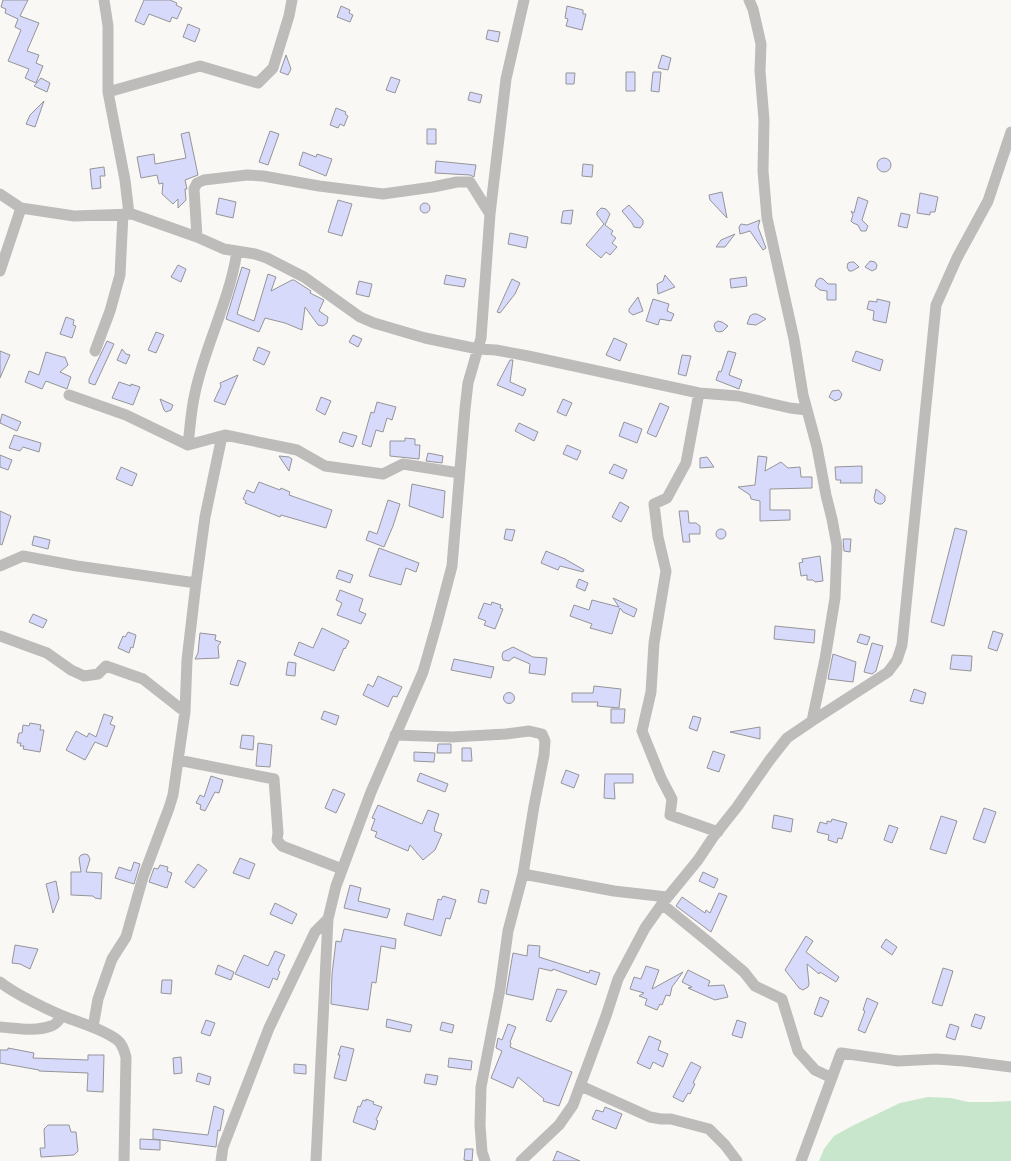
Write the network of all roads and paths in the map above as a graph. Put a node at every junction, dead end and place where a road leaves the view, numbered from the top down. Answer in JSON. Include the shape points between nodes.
{"nodes":[{"id":1,"x":104,"y":0,"type":"edge"},
{"id":2,"x":292,"y":0,"type":"edge"},
{"id":3,"x":524,"y":0,"type":"edge"},
{"id":4,"x":749,"y":0,"type":"edge"},
{"id":5,"x":108,"y":92,"type":"junction"},
{"id":6,"x":1011,"y":132,"type":"edge"},
{"id":7,"x":0,"y":194,"type":"edge"},
{"id":8,"x":21,"y":208,"type":"junction"},
{"id":9,"x":126,"y":214,"type":"junction"},
{"id":10,"x":490,"y":214,"type":"junction"},
{"id":11,"x":197,"y":237,"type":"junction"},
{"id":12,"x":237,"y":251,"type":"junction"},
{"id":13,"x":0,"y":272,"type":"edge"},
{"id":14,"x":478,"y":349,"type":"junction"},
{"id":15,"x":95,"y":351,"type":"dead end"},
{"id":16,"x":699,"y":393,"type":"junction"},
{"id":17,"x":69,"y":395,"type":"dead end"},
{"id":18,"x":807,"y":410,"type":"junction"},
{"id":19,"x":222,"y":436,"type":"junction"},
{"id":20,"x":188,"y":445,"type":"junction"},
{"id":21,"x":459,"y":473,"type":"junction"},
{"id":22,"x":0,"y":566,"type":"edge"},
{"id":23,"x":196,"y":583,"type":"junction"},
{"id":24,"x":0,"y":636,"type":"edge"},
{"id":25,"x":185,"y":712,"type":"junction"},
{"id":26,"x":812,"y":721,"type":"junction"},
{"id":27,"x":395,"y":735,"type":"junction"},
{"id":28,"x":178,"y":760,"type":"junction"},
{"id":29,"x":718,"y":832,"type":"junction"},
{"id":30,"x":342,"y":869,"type":"junction"},
{"id":31,"x":523,"y":874,"type":"junction"},
{"id":32,"x":664,"y":901,"type":"junction"},
{"id":33,"x":328,"y":919,"type":"junction"},
{"id":34,"x":0,"y":982,"type":"edge"},
{"id":35,"x":62,"y":1016,"type":"junction"},
{"id":36,"x":0,"y":1027,"type":"edge"},
{"id":37,"x":93,"y":1028,"type":"junction"},
{"id":38,"x":1011,"y":1067,"type":"edge"},
{"id":39,"x":832,"y":1078,"type":"junction"},
{"id":40,"x":581,"y":1086,"type":"junction"},
{"id":41,"x":124,"y":1161,"type":"edge"},
{"id":42,"x":221,"y":1161,"type":"edge"},
{"id":43,"x":316,"y":1161,"type":"edge"},
{"id":44,"x":484,"y":1161,"type":"edge"},
{"id":45,"x":521,"y":1161,"type":"edge"},
{"id":46,"x":737,"y":1161,"type":"edge"},
{"id":47,"x":802,"y":1161,"type":"edge"}],
"edges":[{"from":1,"to":5,"type":"street","via":[[108,26]]},
{"from":2,"to":5,"type":"street","via":[[273,68],[258,83],[200,66]]},
{"from":3,"to":10,"type":"street","via":[[506,79]]},
{"from":4,"to":18,"type":"street","via":[[761,44],[764,171],[768,218]]},
{"from":5,"to":9,"type":"street","via":[[125,180]]},
{"from":6,"to":26,"type":"street","via":[[988,201],[957,258],[936,305],[902,645],[897,660],[888,672]]},
{"from":7,"to":8,"type":"street"},
{"from":8,"to":9,"type":"street","via":[[74,216]]},
{"from":8,"to":13,"type":"street"},
{"from":9,"to":11,"type":"street"},
{"from":9,"to":15,"type":"street","via":[[120,275]]},
{"from":10,"to":11,"type":"street","via":[[470,182],[383,194],[247,175],[197,183],[194,189]]},
{"from":10,"to":14,"type":"street"},
{"from":11,"to":12,"type":"street","via":[[224,249]]},
{"from":12,"to":14,"type":"street","via":[[255,254],[292,270],[360,317],[374,323],[425,338]]},
{"from":12,"to":20,"type":"street","via":[[234,272],[195,393]]},
{"from":14,"to":16,"type":"street","via":[[528,356]]},
{"from":14,"to":21,"type":"street","via":[[468,383]]},
{"from":16,"to":18,"type":"street","via":[[738,396]]},
{"from":16,"to":29,"type":"street","via":[[686,463],[667,498],[654,504],[666,571],[654,643],[651,692],[642,731],[672,799],[670,815]]},
{"from":17,"to":20,"type":"street","via":[[126,415]]},
{"from":18,"to":26,"type":"street","via":[[837,546],[835,598]]},
{"from":19,"to":20,"type":"street"},
{"from":19,"to":21,"type":"street","via":[[296,450],[325,466],[383,474],[403,464]]},
{"from":19,"to":23,"type":"street","via":[[205,516]]},
{"from":21,"to":27,"type":"street","via":[[452,566],[423,672]]},
{"from":22,"to":23,"type":"street","via":[[23,556]]},
{"from":23,"to":25,"type":"street","via":[[187,660]]},
{"from":24,"to":25,"type":"street","via":[[47,653],[84,676],[98,674],[106,666],[134,675]]},
{"from":25,"to":28,"type":"street"},
{"from":26,"to":29,"type":"street","via":[[787,738]]},
{"from":27,"to":30,"type":"street"},
{"from":27,"to":31,"type":"street","via":[[452,737],[529,731],[542,734],[546,741]]},
{"from":28,"to":30,"type":"street","via":[[274,779],[277,840],[282,846]]},
{"from":28,"to":37,"type":"street","via":[[169,808],[143,877],[126,937],[112,959],[98,999]]},
{"from":29,"to":32,"type":"street"},
{"from":30,"to":33,"type":"street"},
{"from":31,"to":32,"type":"street"},
{"from":31,"to":44,"type":"street","via":[[508,931],[482,1088],[480,1125]]},
{"from":32,"to":39,"type":"street","via":[[744,972],[755,986],[782,999],[798,1051],[815,1070]]},
{"from":32,"to":40,"type":"street","via":[[645,928],[618,979]]},
{"from":33,"to":42,"type":"street","via":[[315,932],[269,1028]]},
{"from":33,"to":43,"type":"street"},
{"from":34,"to":35,"type":"street"},
{"from":35,"to":36,"type":"street","via":[[51,1026],[31,1029]]},
{"from":35,"to":37,"type":"street"},
{"from":37,"to":41,"type":"street","via":[[116,1039],[125,1053]]},
{"from":38,"to":39,"type":"street","via":[[936,1059],[898,1061],[841,1053]]},
{"from":39,"to":47,"type":"street"},
{"from":40,"to":45,"type":"street","via":[[560,1125]]},
{"from":40,"to":46,"type":"street","via":[[650,1117],[671,1118],[709,1129]]}]}
